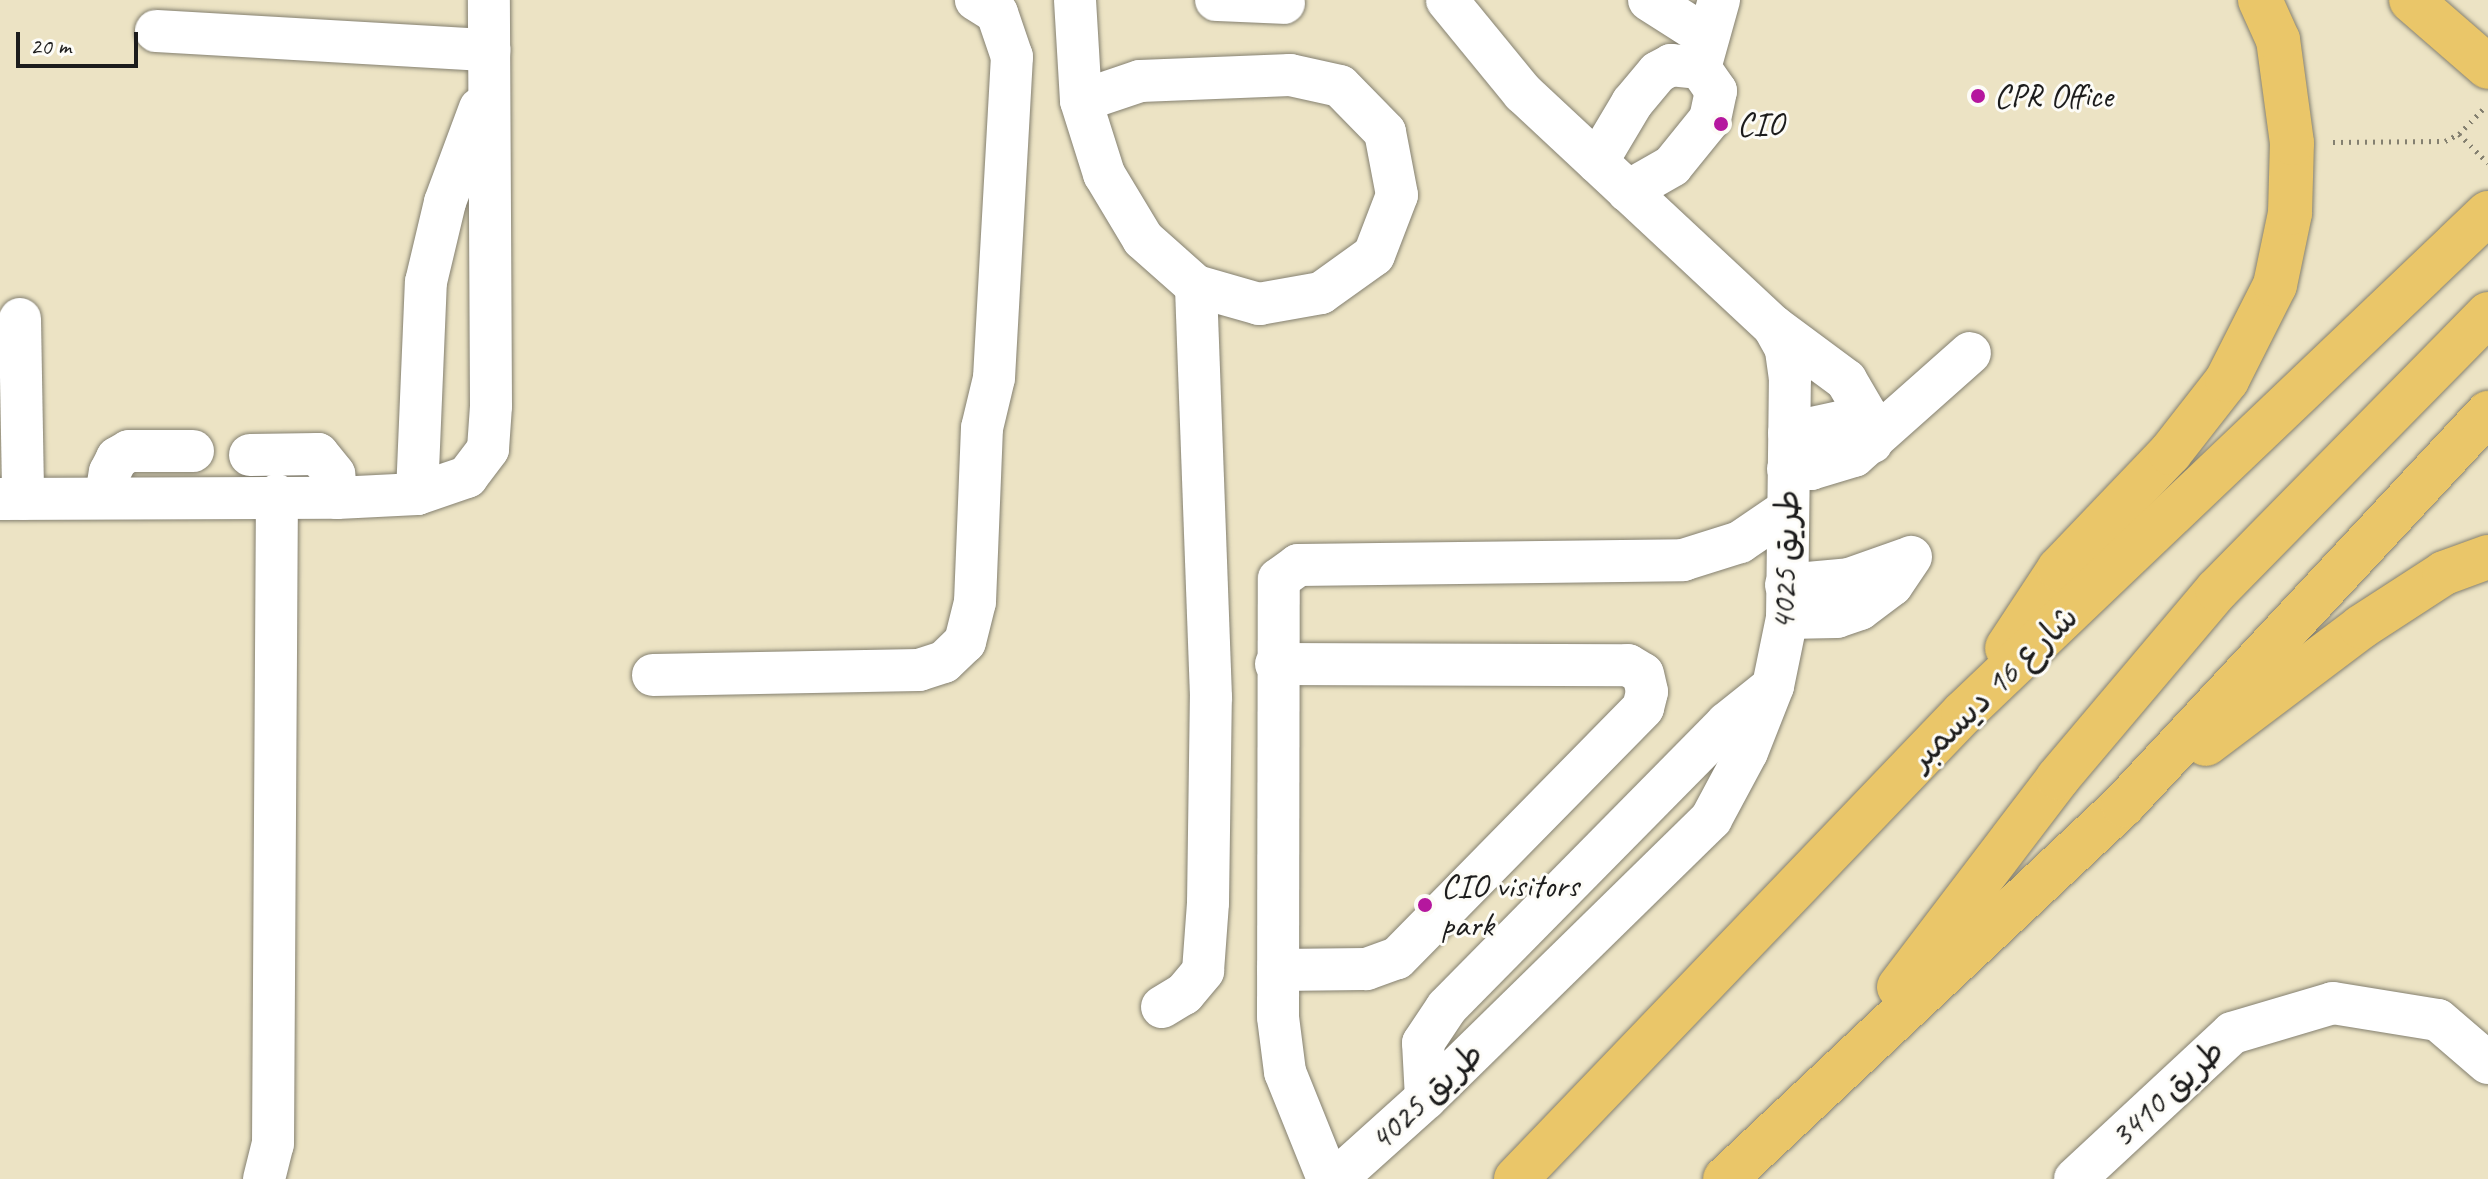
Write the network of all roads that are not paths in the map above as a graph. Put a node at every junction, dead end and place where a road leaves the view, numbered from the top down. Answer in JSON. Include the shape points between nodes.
{"nodes":[{"id":1,"x":489,"y":0,"type":"edge"},
{"id":2,"x":976,"y":0,"type":"edge"},
{"id":3,"x":1075,"y":0,"type":"edge"},
{"id":4,"x":1216,"y":0,"type":"edge"},
{"id":5,"x":1447,"y":0,"type":"edge"},
{"id":6,"x":1649,"y":0,"type":"edge"},
{"id":7,"x":2260,"y":0,"type":"edge"},
{"id":8,"x":2411,"y":0,"type":"edge"},
{"id":9,"x":1284,"y":3,"type":"dead end"},
{"id":10,"x":156,"y":31,"type":"dead end"},
{"id":11,"x":1709,"y":35,"type":"edge"},
{"id":12,"x":489,"y":66,"type":"junction"},
{"id":13,"x":2488,"y":67,"type":"edge"},
{"id":14,"x":1081,"y":101,"type":"junction"},
{"id":15,"x":1597,"y":162,"type":"junction"},
{"id":16,"x":1628,"y":191,"type":"junction"},
{"id":17,"x":2488,"y":213,"type":"edge"},
{"id":18,"x":1196,"y":286,"type":"junction"},
{"id":19,"x":2488,"y":314,"type":"edge"},
{"id":20,"x":20,"y":319,"type":"dead end"},
{"id":21,"x":1773,"y":326,"type":"junction"},
{"id":22,"x":1970,"y":353,"type":"dead end"},
{"id":23,"x":2488,"y":413,"type":"edge"},
{"id":24,"x":1870,"y":430,"type":"junction"},
{"id":25,"x":193,"y":451,"type":"dead end"},
{"id":26,"x":1788,"y":451,"type":"junction"},
{"id":27,"x":250,"y":455,"type":"dead end"},
{"id":28,"x":417,"y":494,"type":"junction"},
{"id":29,"x":277,"y":495,"type":"junction"},
{"id":30,"x":106,"y":496,"type":"junction"},
{"id":31,"x":337,"y":498,"type":"junction"},
{"id":32,"x":11,"y":499,"type":"edge"},
{"id":33,"x":1787,"y":510,"type":"junction"},
{"id":34,"x":2488,"y":557,"type":"edge"},
{"id":35,"x":1276,"y":664,"type":"junction"},
{"id":36,"x":653,"y":675,"type":"dead end"},
{"id":37,"x":1773,"y":686,"type":"junction"},
{"id":38,"x":1963,"y":713,"type":"junction"},
{"id":39,"x":2123,"y":805,"type":"junction"},
{"id":40,"x":1278,"y":970,"type":"junction"},
{"id":41,"x":1162,"y":1007,"type":"dead end"},
{"id":42,"x":2488,"y":1063,"type":"edge"},
{"id":43,"x":1823,"y":1088,"type":"junction"},
{"id":44,"x":1426,"y":1098,"type":"junction"},
{"id":45,"x":264,"y":1179,"type":"edge"},
{"id":46,"x":1328,"y":1179,"type":"edge"},
{"id":47,"x":1336,"y":1179,"type":"edge"},
{"id":48,"x":1516,"y":1179,"type":"edge"},
{"id":49,"x":1725,"y":1179,"type":"edge"},
{"id":50,"x":2075,"y":1179,"type":"edge"}],
"edges":[{"from":1,"to":12,"type":"street"},
{"from":2,"to":36,"type":"street","via":[[997,13],[1012,57],[995,364],[982,428],[975,602],[965,642],[944,662],[919,670]]},
{"from":3,"to":14,"type":"street"},
{"from":4,"to":9,"type":"street"},
{"from":5,"to":15,"type":"street","name":"طريق 4025","via":[[1523,93]]},
{"from":6,"to":11,"type":"street"},
{"from":7,"to":38,"type":"main road","via":[[2278,40],[2292,143],[2290,213],[2275,285],[2227,380],[2170,453],[2059,569]]},
{"from":8,"to":13,"type":"main road"},
{"from":10,"to":12,"type":"street"},
{"from":11,"to":15,"type":"street","via":[[1686,63],[1658,72],[1626,111]]},
{"from":11,"to":16,"type":"street","via":[[1716,91],[1710,119],[1672,166]]},
{"from":12,"to":28,"type":"street","via":[[445,202],[426,282]]},
{"from":12,"to":28,"type":"street","via":[[488,449],[467,477]]},
{"from":14,"to":18,"type":"street","via":[[1104,174],[1143,239]]},
{"from":14,"to":18,"type":"street","via":[[1140,81],[1290,75],[1340,86],[1385,132],[1397,195],[1374,255],[1321,293],[1259,304]]},
{"from":15,"to":16,"type":"street","name":"طريق 4025"},
{"from":16,"to":21,"type":"street","name":"طريق 4025"},
{"from":17,"to":38,"type":"main road","name":"شارع 16 ديسمبر"},
{"from":18,"to":41,"type":"street","via":[[1211,697],[1208,903],[1203,971],[1184,994]]},
{"from":19,"to":43,"type":"main road","via":[[2217,590],[2058,778]]},
{"from":20,"to":32,"type":"street"},
{"from":21,"to":24,"type":"street","via":[[1846,380]]},
{"from":21,"to":26,"type":"street","name":"طريق 4025","via":[[1788,364]]},
{"from":22,"to":24,"type":"street"},
{"from":23,"to":39,"type":"main road"},
{"from":24,"to":26,"type":"street"},
{"from":25,"to":30,"type":"street","via":[[129,451],[117,458]]},
{"from":26,"to":33,"type":"street","name":"طريق 4025"},
{"from":27,"to":31,"type":"street","via":[[318,454],[334,474]]},
{"from":28,"to":31,"type":"street"},
{"from":29,"to":30,"type":"street"},
{"from":29,"to":31,"type":"street"},
{"from":29,"to":45,"type":"street","via":[[273,1144]]},
{"from":30,"to":32,"type":"street"},
{"from":33,"to":35,"type":"street","via":[[1740,542],[1683,560],[1298,565],[1285,571],[1276,588]]},
{"from":33,"to":37,"type":"street","name":"طريق 4025","via":[[1787,601]]},
{"from":34,"to":39,"type":"main road","via":[[2444,573],[2361,627]]},
{"from":35,"to":40,"type":"street"},
{"from":35,"to":40,"type":"street","via":[[1628,665],[1643,674],[1647,692],[1643,708],[1397,958],[1366,969]]},
{"from":37,"to":44,"type":"street","name":"طريق 4025","via":[[1747,752],[1711,819]]},
{"from":37,"to":44,"type":"street","via":[[1727,723],[1447,1007],[1423,1043]]},
{"from":38,"to":48,"type":"main road","name":"شارع 16 ديسمبر"},
{"from":39,"to":43,"type":"main road"},
{"from":40,"to":46,"type":"street","via":[[1285,1072]]},
{"from":42,"to":50,"type":"street","name":"طريق 3410","via":[[2438,1020],[2333,1003],[2232,1033]]},
{"from":43,"to":49,"type":"main road"},
{"from":44,"to":47,"type":"street","name":"طريق 4025"}]}
